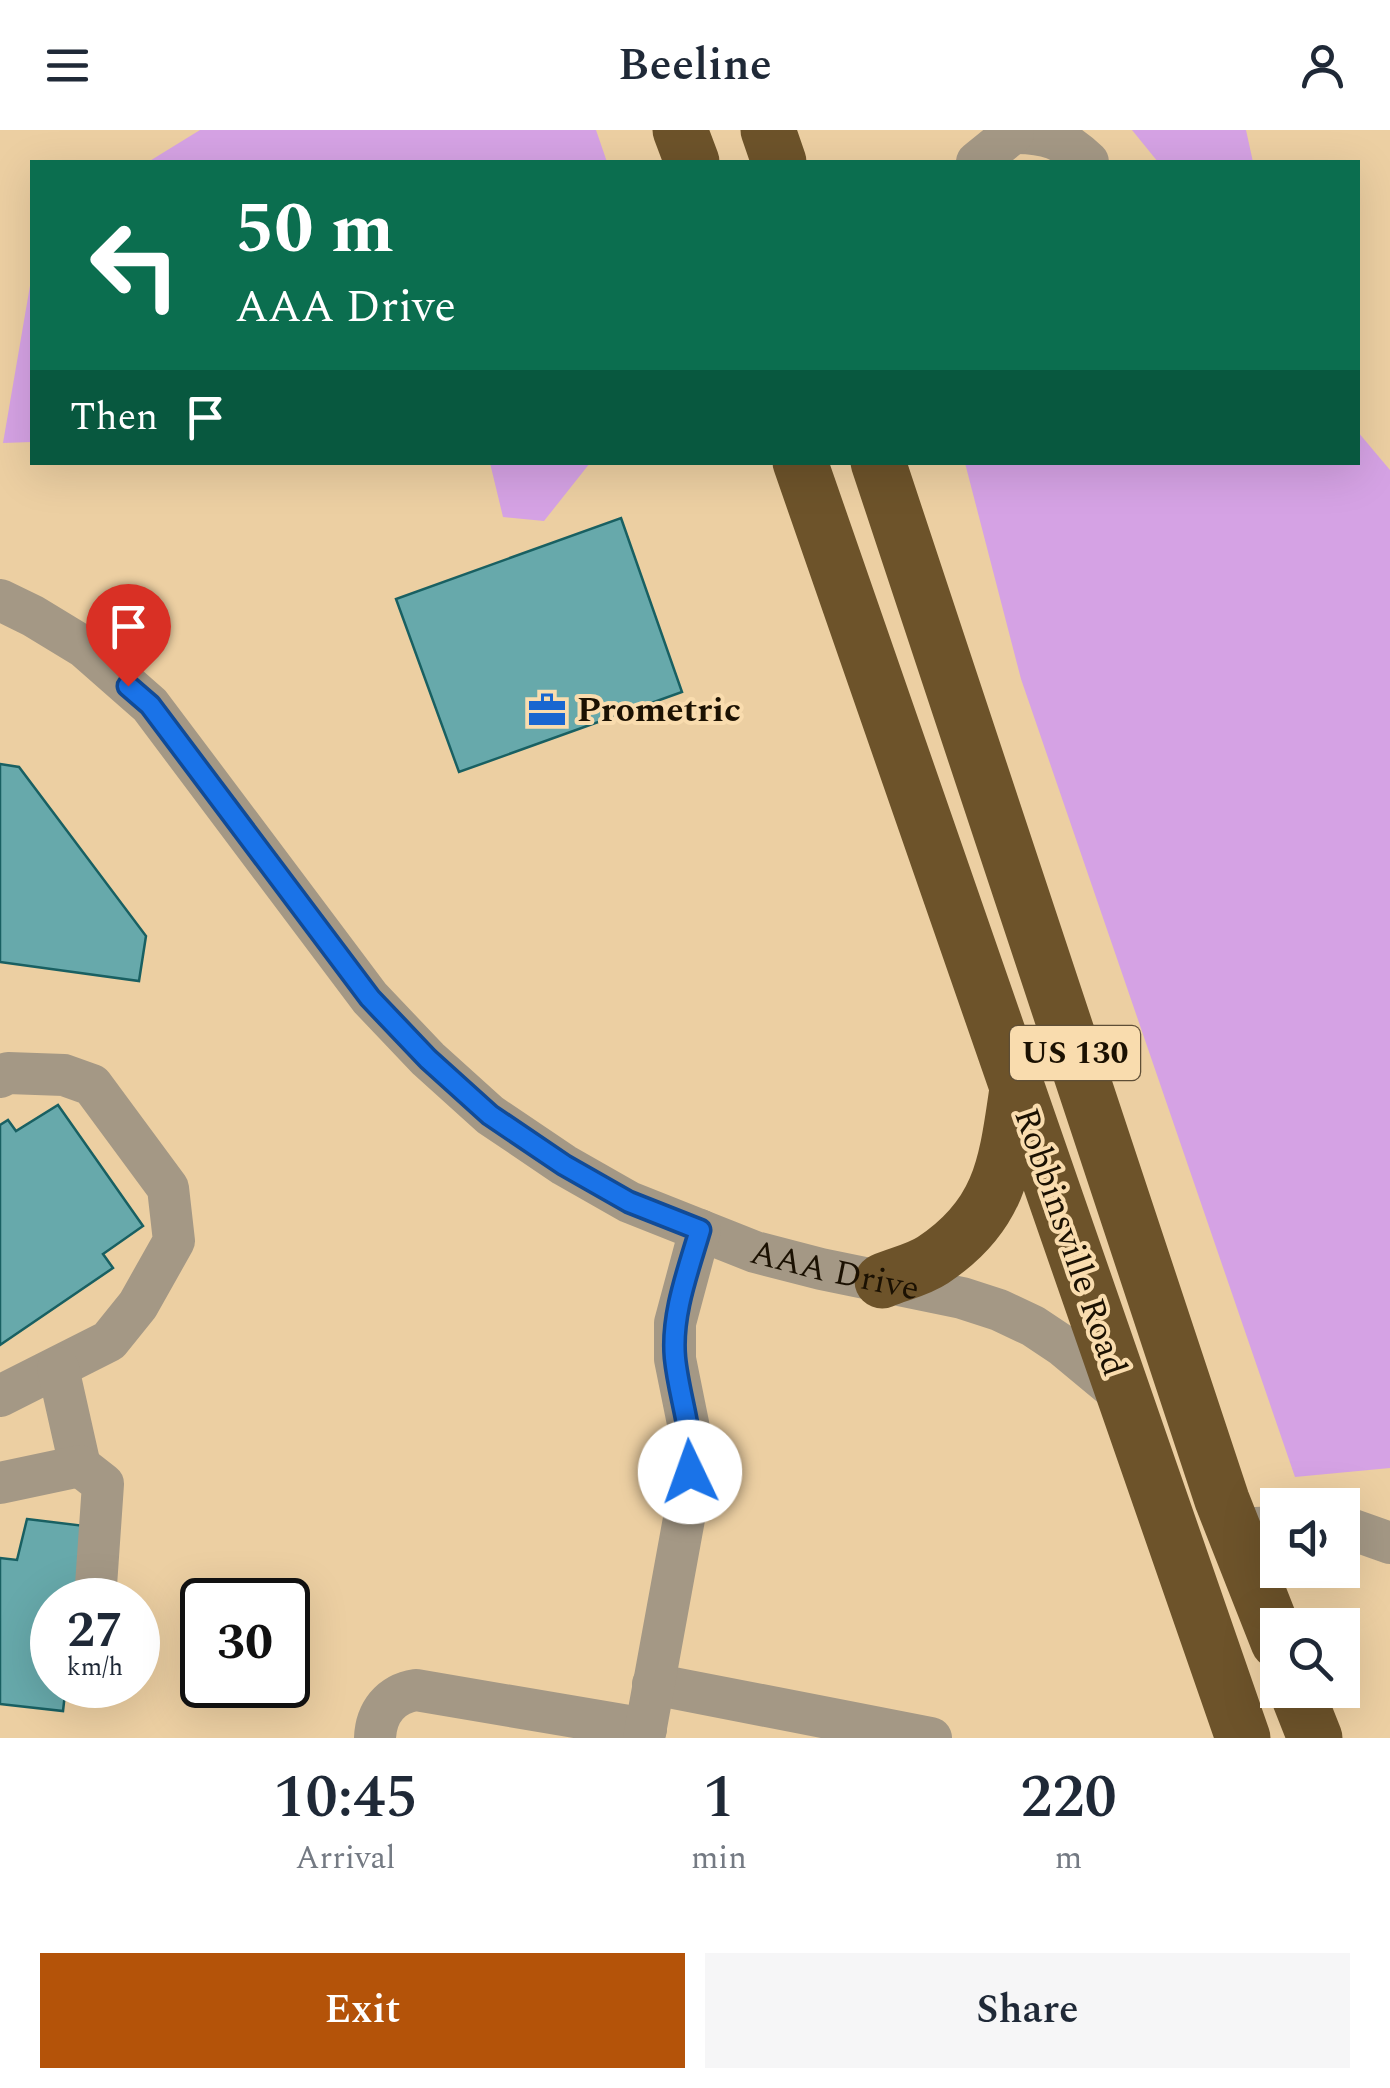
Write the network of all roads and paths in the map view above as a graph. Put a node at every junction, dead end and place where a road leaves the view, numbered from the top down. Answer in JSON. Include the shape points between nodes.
{"nodes":[{"id":1,"x":768,"y":130,"type":"edge"},
{"id":2,"x":1012,"y":131,"type":"edge"},
{"id":3,"x":777,"y":160,"type":"edge"},
{"id":4,"x":979,"y":160,"type":"edge"},
{"id":5,"x":1086,"y":160,"type":"edge"},
{"id":6,"x":801,"y":465,"type":"edge"},
{"id":7,"x":879,"y":465,"type":"edge"},
{"id":8,"x":0,"y":600,"type":"edge"},
{"id":9,"x":0,"y":1076,"type":"edge"},
{"id":10,"x":1018,"y":1086,"type":"junction"},
{"id":11,"x":700,"y":1230,"type":"junction"},
{"id":12,"x":882,"y":1281,"type":"junction"},
{"id":13,"x":58,"y":1368,"type":"junction"},
{"id":14,"x":1122,"y":1395,"type":"junction"},
{"id":15,"x":0,"y":1396,"type":"edge"},
{"id":16,"x":80,"y":1466,"type":"junction"},
{"id":17,"x":0,"y":1483,"type":"edge"},
{"id":18,"x":1256,"y":1528,"type":"edge"},
{"id":19,"x":1360,"y":1532,"type":"edge"},
{"id":20,"x":1390,"y":1542,"type":"edge"},
{"id":21,"x":97,"y":1578,"type":"edge"},
{"id":22,"x":1271,"y":1608,"type":"edge"},
{"id":23,"x":654,"y":1684,"type":"junction"},
{"id":24,"x":1303,"y":1708,"type":"edge"},
{"id":25,"x":593,"y":1729,"type":"edge"},
{"id":26,"x":645,"y":1733,"type":"edge"},
{"id":27,"x":375,"y":1738,"type":"edge"},
{"id":28,"x":931,"y":1738,"type":"edge"},
{"id":29,"x":1244,"y":1738,"type":"edge"},
{"id":30,"x":1315,"y":1738,"type":"edge"}],
"edges":[{"from":1,"to":3,"type":"highway"},
{"from":2,"to":4,"type":"street"},
{"from":2,"to":5,"type":"street","via":[[1044,133]]},
{"from":6,"to":10,"type":"highway","name":"Robbinsville Road","number":"US 130"},
{"from":7,"to":18,"type":"highway","name":"Robbinsville Road","number":"US 130"},
{"from":8,"to":11,"type":"street","name":"AAA Drive","via":[[84,647],[150,705],[370,998],[440,1070],[490,1115],[564,1165],[629,1202]]},
{"from":9,"to":13,"type":"street","via":[[64,1075],[92,1085],[168,1188],[174,1240],[138,1305],[109,1341]]},
{"from":10,"to":12,"type":"highway","via":[[996,1194],[974,1226],[931,1262]]},
{"from":10,"to":14,"type":"highway","name":"Robbinsville Road","number":"US 130"},
{"from":11,"to":12,"type":"street","name":"AAA Drive","via":[[755,1252]]},
{"from":11,"to":23,"type":"street","via":[[675,1323],[675,1359],[693,1448]]},
{"from":12,"to":14,"type":"street","name":"AAA Drive","via":[[962,1298],[1033,1326]]},
{"from":13,"to":15,"type":"street"},
{"from":13,"to":16,"type":"street"},
{"from":14,"to":29,"type":"highway","name":"Robbinsville Road","number":"US 130"},
{"from":16,"to":17,"type":"street"},
{"from":16,"to":21,"type":"street","via":[[103,1484]]},
{"from":18,"to":22,"type":"highway","name":"Robbinsville Road","number":"US 130"},
{"from":19,"to":20,"type":"street"},
{"from":23,"to":26,"type":"street"},
{"from":23,"to":28,"type":"street"},
{"from":24,"to":30,"type":"highway"},
{"from":25,"to":26,"type":"street"},
{"from":25,"to":27,"type":"street","via":[[416,1690],[391,1699],[378,1716]]}]}
